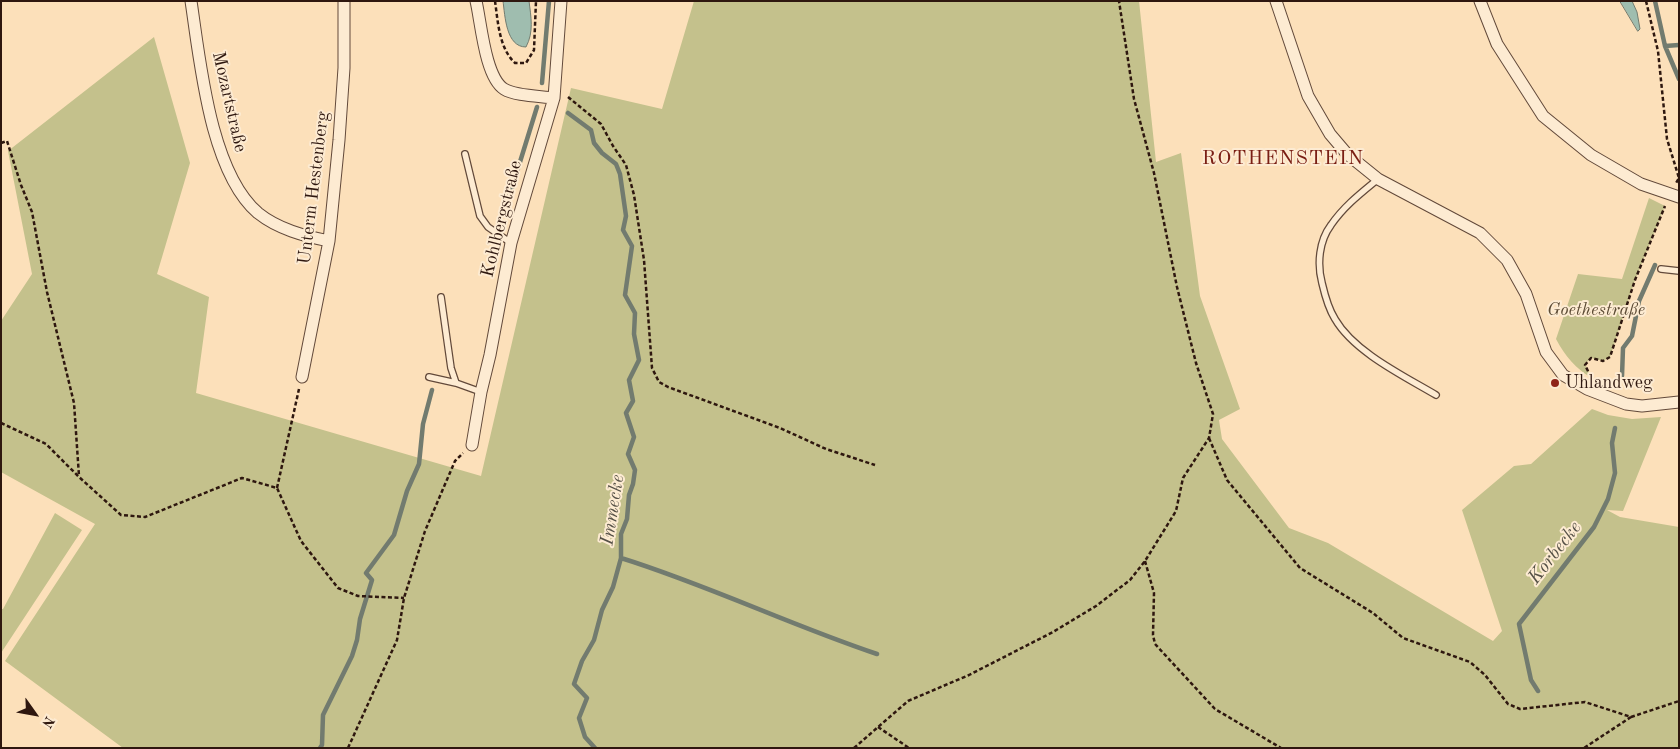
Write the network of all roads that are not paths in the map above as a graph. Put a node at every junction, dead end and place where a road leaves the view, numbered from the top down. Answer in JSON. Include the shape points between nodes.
{"nodes":[{"id":1,"x":191,"y":1,"type":"edge"},
{"id":2,"x":344,"y":1,"type":"edge"},
{"id":3,"x":476,"y":1,"type":"edge"},
{"id":4,"x":561,"y":1,"type":"edge"},
{"id":5,"x":1276,"y":1,"type":"edge"},
{"id":6,"x":1480,"y":1,"type":"edge"},
{"id":7,"x":554,"y":92,"type":"junction"},
{"id":8,"x":465,"y":154,"type":"dead end"},
{"id":9,"x":1378,"y":179,"type":"junction"},
{"id":10,"x":1675,"y":196,"type":"edge"},
{"id":11,"x":329,"y":240,"type":"junction"},
{"id":12,"x":511,"y":243,"type":"junction"},
{"id":13,"x":1661,"y":269,"type":"dead end"},
{"id":14,"x":1679,"y":271,"type":"edge"},
{"id":15,"x":441,"y":297,"type":"dead end"},
{"id":16,"x":302,"y":376,"type":"road end"},
{"id":17,"x":429,"y":377,"type":"dead end"},
{"id":18,"x":456,"y":383,"type":"junction"},
{"id":19,"x":481,"y":392,"type":"junction"},
{"id":20,"x":1436,"y":395,"type":"dead end"},
{"id":21,"x":1679,"y":402,"type":"edge"},
{"id":22,"x":472,"y":445,"type":"road end"}],
"edges":[{"from":1,"to":11,"type":"street","name":"Mozartstraße","via":[[209,110],[226,166],[243,197],[273,223],[304,236]]},
{"from":2,"to":11,"type":"street","name":"Unterm Hestenberg","via":[[344,68]]},
{"from":3,"to":7,"type":"street","via":[[485,52],[498,83],[512,92]]},
{"from":4,"to":7,"type":"street","name":"Kohlbergstraße"},
{"from":5,"to":9,"type":"street","via":[[1312,104],[1347,154]]},
{"from":6,"to":10,"type":"street","via":[[1497,44],[1543,116],[1591,155],[1641,184]]},
{"from":7,"to":12,"type":"street","name":"Kohlbergstraße"},
{"from":8,"to":12,"type":"lane","via":[[480,216],[488,228]]},
{"from":9,"to":20,"type":"lane","via":[[1346,206],[1330,226],[1320,248],[1319,272],[1326,300],[1336,321],[1351,338],[1376,359]]},
{"from":9,"to":21,"type":"street","via":[[1480,233],[1507,260],[1526,294],[1546,352],[1564,374],[1587,389],[1626,404],[1642,406]]},
{"from":11,"to":16,"type":"street","name":"Unterm Hestenberg"},
{"from":12,"to":19,"type":"street","name":"Kohlbergstraße"},
{"from":13,"to":14,"type":"lane"},
{"from":15,"to":18,"type":"lane"},
{"from":17,"to":18,"type":"lane"},
{"from":18,"to":19,"type":"lane"},
{"from":19,"to":22,"type":"street","name":"Kohlbergstraße"}]}
